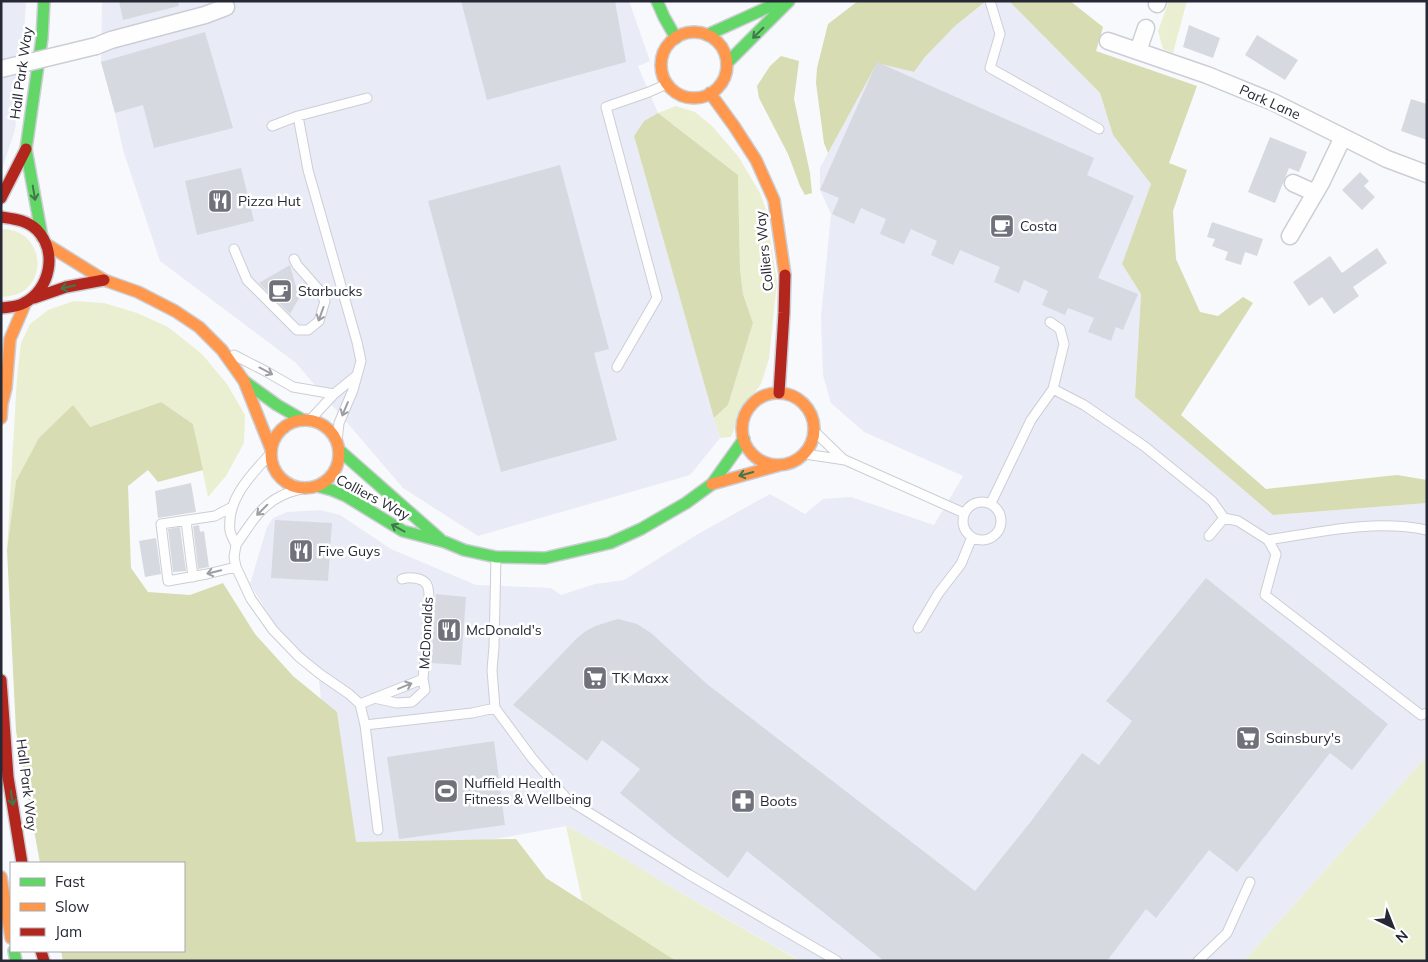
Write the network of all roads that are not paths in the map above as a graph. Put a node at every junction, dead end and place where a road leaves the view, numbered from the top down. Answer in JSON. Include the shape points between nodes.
{"nodes":[{"id":1,"x":44,"y":1,"type":"edge"},
{"id":2,"x":658,"y":1,"type":"edge"},
{"id":3,"x":782,"y":1,"type":"edge"},
{"id":4,"x":789,"y":1,"type":"edge"},
{"id":5,"x":990,"y":1,"type":"edge"},
{"id":6,"x":226,"y":7,"type":"dead end"},
{"id":7,"x":1146,"y":28,"type":"dead end"},
{"id":8,"x":707,"y":35,"type":"junction"},
{"id":9,"x":676,"y":38,"type":"junction"},
{"id":10,"x":1108,"y":41,"type":"dead end"},
{"id":11,"x":1138,"y":51,"type":"junction"},
{"id":12,"x":727,"y":63,"type":"junction"},
{"id":13,"x":1,"y":69,"type":"edge"},
{"id":14,"x":667,"y":84,"type":"junction"},
{"id":15,"x":710,"y":94,"type":"junction"},
{"id":16,"x":367,"y":98,"type":"dead end"},
{"id":17,"x":298,"y":116,"type":"junction"},
{"id":18,"x":272,"y":126,"type":"dead end"},
{"id":19,"x":1099,"y":129,"type":"dead end"},
{"id":20,"x":1343,"y":137,"type":"junction"},
{"id":21,"x":26,"y":148,"type":"junction"},
{"id":22,"x":1427,"y":174,"type":"edge"},
{"id":23,"x":1293,"y":183,"type":"dead end"},
{"id":24,"x":1315,"y":193,"type":"junction"},
{"id":25,"x":1,"y":198,"type":"edge"},
{"id":26,"x":1,"y":217,"type":"edge"},
{"id":27,"x":1290,"y":236,"type":"dead end"},
{"id":28,"x":44,"y":240,"type":"junction"},
{"id":29,"x":234,"y":249,"type":"dead end"},
{"id":30,"x":294,"y":259,"type":"dead end"},
{"id":31,"x":104,"y":280,"type":"junction"},
{"id":32,"x":30,"y":301,"type":"junction"},
{"id":33,"x":1,"y":308,"type":"edge"},
{"id":34,"x":1050,"y":322,"type":"dead end"},
{"id":35,"x":222,"y":350,"type":"junction"},
{"id":36,"x":617,"y":367,"type":"dead end"},
{"id":37,"x":356,"y":376,"type":"junction"},
{"id":38,"x":244,"y":381,"type":"junction"},
{"id":39,"x":1053,"y":389,"type":"junction"},
{"id":40,"x":779,"y":393,"type":"junction"},
{"id":41,"x":334,"y":394,"type":"junction"},
{"id":42,"x":2,"y":404,"type":"edge"},
{"id":43,"x":1,"y":418,"type":"edge"},
{"id":44,"x":306,"y":420,"type":"junction"},
{"id":45,"x":814,"y":431,"type":"junction"},
{"id":46,"x":744,"y":439,"type":"junction"},
{"id":47,"x":338,"y":446,"type":"junction"},
{"id":48,"x":271,"y":451,"type":"junction"},
{"id":49,"x":804,"y":454,"type":"junction"},
{"id":50,"x":845,"y":460,"type":"junction"},
{"id":51,"x":780,"y":465,"type":"junction"},
{"id":52,"x":712,"y":484,"type":"junction"},
{"id":53,"x":316,"y":486,"type":"junction"},
{"id":54,"x":304,"y":488,"type":"junction"},
{"id":55,"x":991,"y":503,"type":"junction"},
{"id":56,"x":232,"y":507,"type":"junction"},
{"id":57,"x":964,"y":513,"type":"junction"},
{"id":58,"x":1224,"y":518,"type":"junction"},
{"id":59,"x":186,"y":521,"type":"junction"},
{"id":60,"x":1427,"y":530,"type":"edge"},
{"id":61,"x":1209,"y":536,"type":"dead end"},
{"id":62,"x":972,"y":538,"type":"junction"},
{"id":63,"x":1268,"y":540,"type":"junction"},
{"id":64,"x":444,"y":542,"type":"junction"},
{"id":65,"x":236,"y":545,"type":"junction"},
{"id":66,"x":496,"y":557,"type":"junction"},
{"id":67,"x":236,"y":567,"type":"junction"},
{"id":68,"x":193,"y":577,"type":"junction"},
{"id":69,"x":402,"y":580,"type":"dead end"},
{"id":70,"x":918,"y":628,"type":"dead end"},
{"id":71,"x":423,"y":679,"type":"junction"},
{"id":72,"x":1,"y":680,"type":"edge"},
{"id":73,"x":374,"y":698,"type":"junction"},
{"id":74,"x":360,"y":704,"type":"junction"},
{"id":75,"x":496,"y":708,"type":"junction"},
{"id":76,"x":1427,"y":713,"type":"edge"},
{"id":77,"x":364,"y":725,"type":"junction"},
{"id":78,"x":378,"y":830,"type":"dead end"},
{"id":79,"x":22,"y":862,"type":"edge"},
{"id":80,"x":1,"y":877,"type":"edge"},
{"id":81,"x":1250,"y":882,"type":"dead end"},
{"id":82,"x":10,"y":932,"type":"edge"},
{"id":83,"x":837,"y":961,"type":"edge"},
{"id":84,"x":1198,"y":961,"type":"edge"}],
"edges":[{"from":1,"to":21,"type":"street","name":"Hall Park Way","via":[[42,38]]},
{"from":2,"to":9,"type":"street"},
{"from":3,"to":8,"type":"street"},
{"from":4,"to":12,"type":"street","one_way":true},
{"from":5,"to":19,"type":"lane","via":[[1000,34],[990,68]]},
{"from":6,"to":13,"type":"street","bridge":true,"via":[[96,46]]},
{"from":7,"to":11,"type":"street"},
{"from":8,"to":9,"type":"street","via":[[691,32]]},
{"from":8,"to":12,"type":"street","via":[[720,46]]},
{"from":9,"to":14,"type":"street","via":[[668,45],[661,64]]},
{"from":10,"to":11,"type":"street","name":"Park Lane"},
{"from":11,"to":20,"type":"street","name":"Park Lane","via":[[1273,102]]},
{"from":12,"to":15,"type":"street","via":[[723,80]]},
{"from":14,"to":15,"type":"street","via":[[682,96],[692,98]]},
{"from":14,"to":36,"type":"lane","via":[[606,107],[657,298]]},
{"from":15,"to":40,"type":"street","name":"Colliers Way","via":[[756,160],[774,200],[785,277]]},
{"from":16,"to":17,"type":"lane"},
{"from":17,"to":18,"type":"lane"},
{"from":17,"to":37,"type":"lane","via":[[308,170],[357,342],[361,361]]},
{"from":20,"to":22,"type":"street","name":"Park Lane"},
{"from":20,"to":24,"type":"street"},
{"from":21,"to":25,"type":"street","name":"Hall Park Way"},
{"from":21,"to":28,"type":"street","name":"Hall Park Way","one_way":true},
{"from":23,"to":24,"type":"street"},
{"from":24,"to":27,"type":"street"},
{"from":26,"to":28,"type":"street","name":"Colliers Way","via":[[21,220],[33,227]]},
{"from":28,"to":31,"type":"street","name":"Colliers Way"},
{"from":28,"to":32,"type":"street","name":"Hall Park Way","via":[[50,258],[49,273],[44,287]]},
{"from":30,"to":29,"type":"lane","one_way":true,"via":[[325,302],[319,321],[308,330],[297,330],[247,280]]},
{"from":31,"to":32,"type":"street","name":"Colliers Way","one_way":true,"via":[[66,287]]},
{"from":31,"to":35,"type":"street","name":"Colliers Way","via":[[138,292],[175,311]]},
{"from":32,"to":33,"type":"street","name":"Colliers Way"},
{"from":32,"to":42,"type":"street","via":[[10,339]]},
{"from":34,"to":39,"type":"lane","via":[[1060,329],[1064,344]]},
{"from":35,"to":38,"type":"street","name":"Colliers Way"},
{"from":35,"to":41,"type":"lane","one_way":true,"via":[[293,387]]},
{"from":37,"to":41,"type":"lane"},
{"from":37,"to":47,"type":"lane","one_way":true,"via":[[339,423]]},
{"from":38,"to":44,"type":"street","name":"Colliers Way","via":[[277,405]]},
{"from":38,"to":48,"type":"street","name":"Colliers Way"},
{"from":39,"to":55,"type":"lane","via":[[1031,420]]},
{"from":39,"to":58,"type":"lane","via":[[1084,405],[1144,446],[1212,501]]},
{"from":40,"to":45,"type":"street","via":[[800,400],[813,420]]},
{"from":40,"to":46,"type":"street","via":[[768,394],[749,407],[742,428]]},
{"from":41,"to":44,"type":"lane"},
{"from":42,"to":43,"type":"street"},
{"from":44,"to":47,"type":"street","name":"Colliers Way","via":[[326,427]]},
{"from":44,"to":48,"type":"street","via":[[294,422],[279,432]]},
{"from":45,"to":49,"type":"street"},
{"from":45,"to":50,"type":"lane"},
{"from":46,"to":51,"type":"street","via":[[757,458],[768,464]]},
{"from":46,"to":52,"type":"street","name":"Colliers Way"},
{"from":47,"to":53,"type":"street","name":"Colliers Way","via":[[334,472]]},
{"from":47,"to":64,"type":"street","name":"Colliers Way"},
{"from":48,"to":54,"type":"street","name":"Colliers Way","via":[[272,462],[280,477],[287,483]]},
{"from":48,"to":56,"type":"lane","via":[[244,483]]},
{"from":49,"to":50,"type":"lane"},
{"from":49,"to":51,"type":"street","name":"Colliers Way","via":[[797,460]]},
{"from":50,"to":57,"type":"lane"},
{"from":51,"to":52,"type":"street","name":"Colliers Way","one_way":true},
{"from":52,"to":66,"type":"street","name":"Colliers Way","via":[[656,521],[610,542],[545,558]]},
{"from":53,"to":54,"type":"street","name":"Colliers Way"},
{"from":64,"to":53,"type":"street","name":"Colliers Way","one_way":true,"via":[[402,531],[346,496]]},
{"from":54,"to":65,"type":"lane","one_way":true,"via":[[266,505]]},
{"from":55,"to":57,"type":"lane","via":[[973,504]]},
{"from":55,"to":62,"type":"lane","via":[[1002,518],[999,530],[990,539]]},
{"from":56,"to":59,"type":"lane","via":[[215,516]]},
{"from":56,"to":65,"type":"lane","via":[[230,531]]},
{"from":57,"to":62,"type":"lane","via":[[964,529]]},
{"from":58,"to":61,"type":"lane"},
{"from":58,"to":63,"type":"lane","via":[[1238,522]]},
{"from":59,"to":68,"type":"lane"},
{"from":59,"to":68,"type":"lane","via":[[161,524],[168,581]]},
{"from":60,"to":63,"type":"lane","via":[[1412,526],[1358,526]]},
{"from":62,"to":70,"type":"lane","via":[[961,564]]},
{"from":63,"to":76,"type":"lane","via":[[1276,554],[1265,595],[1421,715]]},
{"from":64,"to":66,"type":"street","name":"Colliers Way"},
{"from":65,"to":67,"type":"lane"},
{"from":66,"to":75,"type":"lane","via":[[492,670]]},
{"from":67,"to":68,"type":"lane","one_way":true},
{"from":67,"to":74,"type":"lane","via":[[273,630],[299,657]]},
{"from":69,"to":71,"type":"lane","name":"McDonalds","via":[[408,577],[428,585],[430,599]]},
{"from":73,"to":71,"type":"lane","name":"McDonalds","one_way":true},
{"from":71,"to":73,"type":"lane","name":"McDonalds","via":[[425,690],[412,702]]},
{"from":72,"to":79,"type":"street","name":"Hall Park Way","one_way":true,"via":[[8,777]]},
{"from":73,"to":74,"type":"lane","name":"McDonalds"},
{"from":74,"to":77,"type":"lane"},
{"from":75,"to":77,"type":"lane"},
{"from":75,"to":83,"type":"lane","via":[[567,799]]},
{"from":77,"to":78,"type":"lane"},
{"from":80,"to":82,"type":"street"},
{"from":81,"to":84,"type":"lane","via":[[1227,933]]}]}
